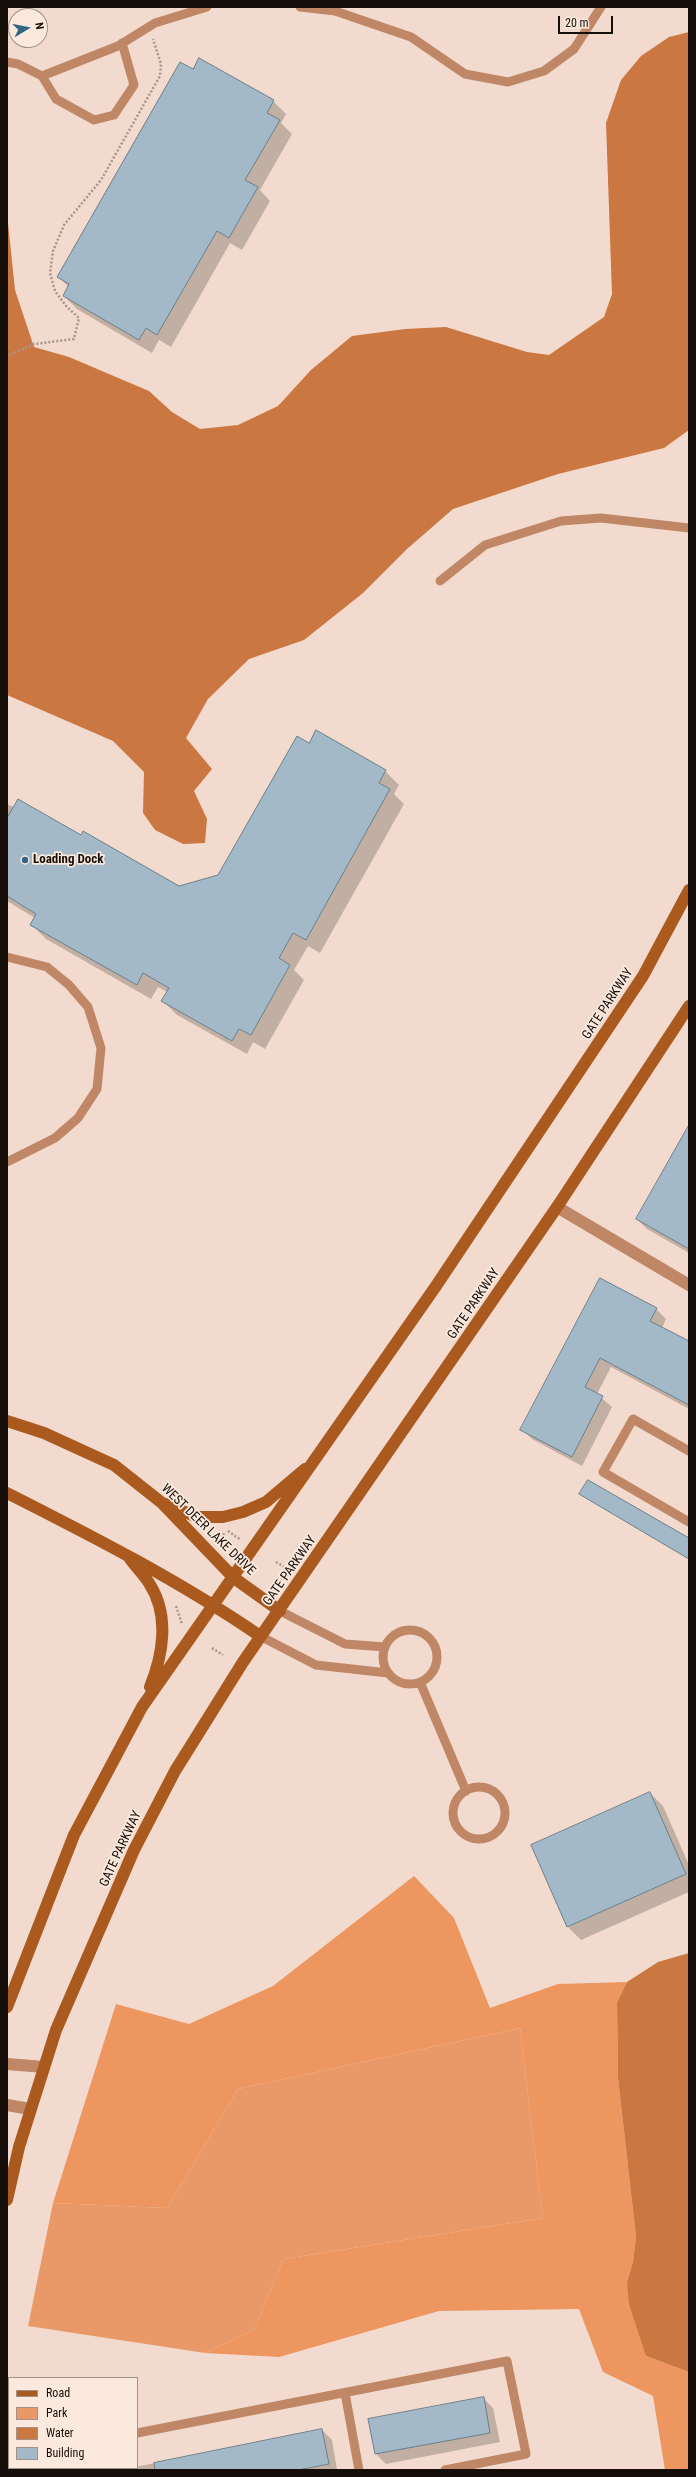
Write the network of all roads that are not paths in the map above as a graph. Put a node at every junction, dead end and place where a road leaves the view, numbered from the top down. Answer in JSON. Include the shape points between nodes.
{"nodes":[{"id":1,"x":207,"y":7,"type":"edge"},
{"id":2,"x":300,"y":7,"type":"edge"},
{"id":3,"x":601,"y":7,"type":"edge"},
{"id":4,"x":122,"y":43,"type":"junction"},
{"id":5,"x":7,"y":62,"type":"edge"},
{"id":6,"x":42,"y":76,"type":"junction"},
{"id":7,"x":689,"y":528,"type":"edge"},
{"id":8,"x":440,"y":581,"type":"dead end"},
{"id":9,"x":689,"y":890,"type":"edge"},
{"id":10,"x":7,"y":957,"type":"edge"},
{"id":11,"x":689,"y":1006,"type":"edge"},
{"id":12,"x":7,"y":1162,"type":"edge"},
{"id":13,"x":557,"y":1207,"type":"junction"},
{"id":14,"x":689,"y":1285,"type":"edge"},
{"id":15,"x":7,"y":1421,"type":"edge"},
{"id":16,"x":689,"y":1451,"type":"edge"},
{"id":17,"x":318,"y":1458,"type":"junction"},
{"id":18,"x":7,"y":1494,"type":"edge"},
{"id":19,"x":162,"y":1503,"type":"junction"},
{"id":20,"x":689,"y":1522,"type":"edge"},
{"id":21,"x":125,"y":1553,"type":"junction"},
{"id":22,"x":234,"y":1578,"type":"junction"},
{"id":23,"x":214,"y":1604,"type":"junction"},
{"id":24,"x":280,"y":1611,"type":"junction"},
{"id":25,"x":260,"y":1636,"type":"junction"},
{"id":26,"x":384,"y":1647,"type":"junction"},
{"id":27,"x":388,"y":1673,"type":"junction"},
{"id":28,"x":420,"y":1682,"type":"junction"},
{"id":29,"x":142,"y":1707,"type":"junction"},
{"id":30,"x":466,"y":1791,"type":"junction"},
{"id":31,"x":7,"y":2007,"type":"edge"},
{"id":32,"x":7,"y":2064,"type":"edge"},
{"id":33,"x":44,"y":2067,"type":"junction"},
{"id":34,"x":7,"y":2105,"type":"edge"},
{"id":35,"x":30,"y":2109,"type":"junction"},
{"id":36,"x":7,"y":2200,"type":"edge"},
{"id":37,"x":345,"y":2393,"type":"junction"},
{"id":38,"x":138,"y":2433,"type":"edge"},
{"id":39,"x":359,"y":2470,"type":"edge"},
{"id":40,"x":445,"y":2470,"type":"edge"}],
"edges":[{"from":1,"to":4,"type":"lane","via":[[155,23]]},
{"from":2,"to":3,"type":"lane","via":[[335,11],[411,37],[465,74],[508,82],[544,71],[574,49]]},
{"from":4,"to":6,"type":"lane"},
{"from":4,"to":6,"type":"lane","via":[[134,85],[114,115],[94,120],[56,99]]},
{"from":5,"to":6,"type":"lane","via":[[18,64]]},
{"from":7,"to":8,"type":"lane","via":[[601,518],[561,521],[486,545]]},
{"from":9,"to":17,"type":"main road","name":"GATE PARKWAY","via":[[643,976],[441,1280]]},
{"from":10,"to":12,"type":"lane","via":[[47,967],[69,985],[88,1007],[101,1048],[97,1089],[78,1118],[55,1138]]},
{"from":11,"to":13,"type":"main road","name":"GATE PARKWAY"},
{"from":13,"to":14,"type":"street"},
{"from":13,"to":24,"type":"main road","name":"GATE PARKWAY"},
{"from":15,"to":19,"type":"main road","name":"WEST DEER LAKE DRIVE","via":[[44,1433],[114,1465]]},
{"from":16,"to":20,"type":"lane","via":[[633,1419],[603,1472]]},
{"from":17,"to":19,"type":"main road","via":[[266,1502],[243,1512],[223,1517],[197,1517]]},
{"from":17,"to":22,"type":"main road","name":"GATE PARKWAY"},
{"from":18,"to":21,"type":"main road"},
{"from":19,"to":22,"type":"main road","name":"WEST DEER LAKE DRIVE"},
{"from":21,"to":23,"type":"main road"},
{"from":21,"to":29,"type":"main road","via":[[150,1584],[161,1614],[163,1635],[159,1664]]},
{"from":22,"to":23,"type":"main road","name":"GATE PARKWAY"},
{"from":22,"to":24,"type":"main road","name":"WEST DEER LAKE DRIVE"},
{"from":23,"to":25,"type":"main road"},
{"from":23,"to":29,"type":"main road","name":"GATE PARKWAY"},
{"from":24,"to":25,"type":"main road","name":"GATE PARKWAY"},
{"from":24,"to":26,"type":"lane","via":[[345,1644]]},
{"from":25,"to":27,"type":"lane","via":[[316,1665]]},
{"from":25,"to":33,"type":"main road","name":"GATE PARKWAY","via":[[176,1771],[134,1850],[56,2030]]},
{"from":26,"to":27,"type":"lane","via":[[384,1664]]},
{"from":26,"to":28,"type":"lane","via":[[396,1633],[404,1630],[422,1633],[429,1638],[436,1654],[436,1662],[428,1677]]},
{"from":27,"to":28,"type":"lane","via":[[402,1683]]},
{"from":28,"to":30,"type":"lane"},
{"from":29,"to":31,"type":"main road","name":"GATE PARKWAY","via":[[74,1835]]},
{"from":30,"to":30,"type":"lane","via":[[456,1801],[453,1809],[455,1825],[466,1837],[474,1840],[490,1838],[503,1826],[505,1808],[502,1799],[488,1788],[478,1787]]},
{"from":32,"to":33,"type":"street"},
{"from":33,"to":35,"type":"main road","name":"GATE PARKWAY"},
{"from":34,"to":35,"type":"street"},
{"from":35,"to":36,"type":"main road","name":"GATE PARKWAY"},
{"from":37,"to":38,"type":"lane"},
{"from":37,"to":39,"type":"lane"},
{"from":37,"to":40,"type":"lane","via":[[507,2361],[526,2454]]}]}
